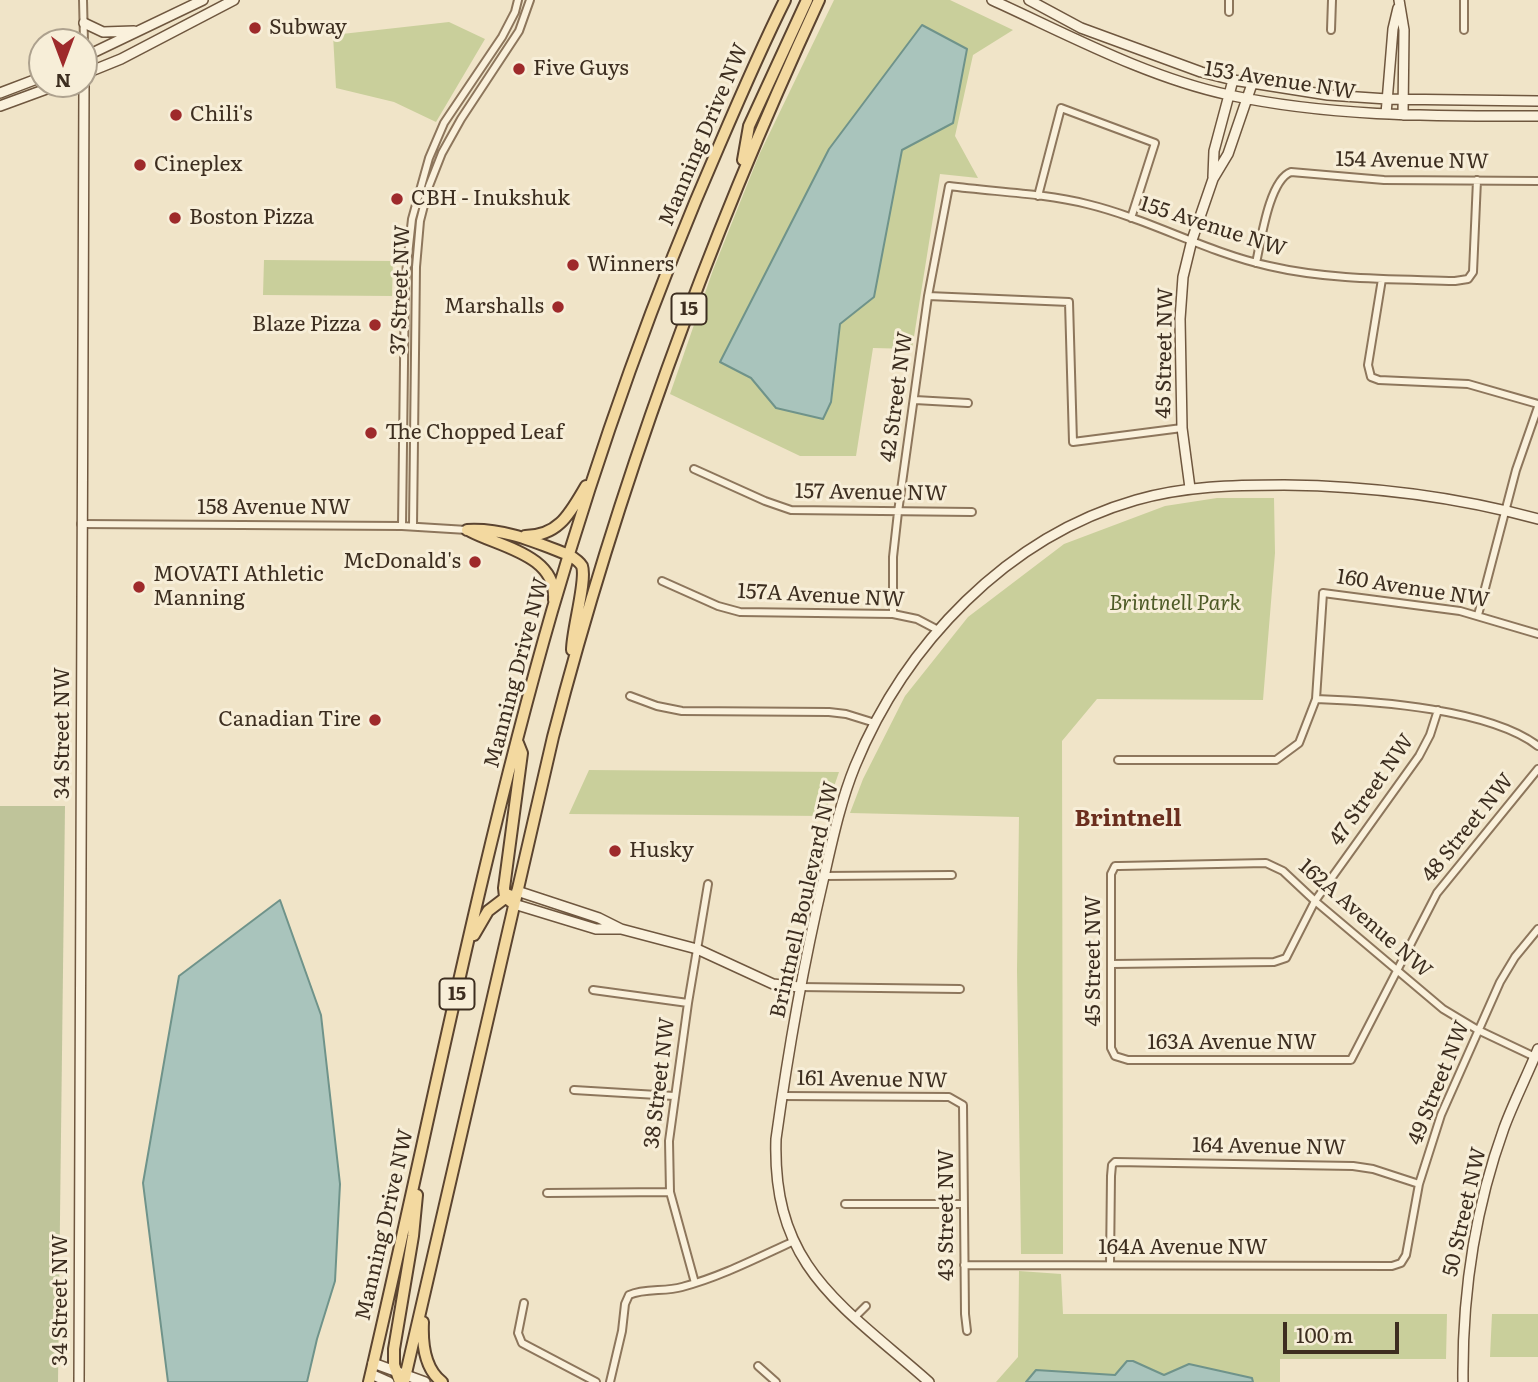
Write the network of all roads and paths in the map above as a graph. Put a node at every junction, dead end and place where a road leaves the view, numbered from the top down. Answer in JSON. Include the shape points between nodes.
{"nodes":[{"id":1,"x":83,"y":0,"type":"edge"},
{"id":2,"x":203,"y":0,"type":"edge"},
{"id":3,"x":234,"y":0,"type":"edge"},
{"id":4,"x":519,"y":0,"type":"edge"},
{"id":5,"x":530,"y":0,"type":"edge"},
{"id":6,"x":778,"y":0,"type":"edge"},
{"id":7,"x":785,"y":0,"type":"edge"},
{"id":8,"x":807,"y":0,"type":"edge"},
{"id":9,"x":819,"y":0,"type":"edge"},
{"id":10,"x":992,"y":0,"type":"edge"},
{"id":11,"x":1029,"y":0,"type":"edge"},
{"id":12,"x":1229,"y":0,"type":"edge"},
{"id":13,"x":1332,"y":0,"type":"edge"},
{"id":14,"x":1464,"y":0,"type":"edge"},
{"id":15,"x":1399,"y":2,"type":"edge"},
{"id":16,"x":1229,"y":12,"type":"dead end"},
{"id":17,"x":776,"y":18,"type":"junction"},
{"id":18,"x":84,"y":23,"type":"junction"},
{"id":19,"x":84,"y":28,"type":"edge"},
{"id":20,"x":1331,"y":30,"type":"dead end"},
{"id":21,"x":1464,"y":30,"type":"dead end"},
{"id":22,"x":139,"y":31,"type":"junction"},
{"id":23,"x":98,"y":50,"type":"edge"},
{"id":24,"x":98,"y":68,"type":"edge"},
{"id":25,"x":1233,"y":80,"type":"junction"},
{"id":26,"x":28,"y":82,"type":"edge"},
{"id":27,"x":1252,"y":84,"type":"junction"},
{"id":28,"x":0,"y":93,"type":"edge"},
{"id":29,"x":1229,"y":95,"type":"junction"},
{"id":30,"x":28,"y":96,"type":"edge"},
{"id":31,"x":84,"y":98,"type":"edge"},
{"id":32,"x":1247,"y":98,"type":"junction"},
{"id":33,"x":1387,"y":99,"type":"junction"},
{"id":34,"x":1403,"y":99,"type":"junction"},
{"id":35,"x":1538,"y":101,"type":"edge"},
{"id":36,"x":0,"y":106,"type":"edge"},
{"id":37,"x":1386,"y":114,"type":"junction"},
{"id":38,"x":1403,"y":115,"type":"junction"},
{"id":39,"x":1538,"y":116,"type":"edge"},
{"id":40,"x":1213,"y":179,"type":"junction"},
{"id":41,"x":740,"y":180,"type":"junction"},
{"id":42,"x":1477,"y":180,"type":"junction"},
{"id":43,"x":1538,"y":181,"type":"edge"},
{"id":44,"x":950,"y":186,"type":"joint"},
{"id":45,"x":1038,"y":197,"type":"junction"},
{"id":46,"x":1130,"y":218,"type":"junction"},
{"id":47,"x":1192,"y":240,"type":"junction"},
{"id":48,"x":1256,"y":263,"type":"junction"},
{"id":49,"x":1382,"y":279,"type":"junction"},
{"id":50,"x":928,"y":296,"type":"junction"},
{"id":51,"x":915,"y":400,"type":"junction"},
{"id":52,"x":968,"y":403,"type":"dead end"},
{"id":53,"x":1538,"y":406,"type":"edge"},
{"id":54,"x":1182,"y":428,"type":"junction"},
{"id":55,"x":694,"y":469,"type":"dead end"},
{"id":56,"x":595,"y":472,"type":"junction"},
{"id":57,"x":1190,"y":488,"type":"junction"},
{"id":58,"x":1505,"y":510,"type":"junction"},
{"id":59,"x":898,"y":512,"type":"junction"},
{"id":60,"x":972,"y":512,"type":"dead end"},
{"id":61,"x":1538,"y":519,"type":"edge"},
{"id":62,"x":81,"y":524,"type":"junction"},
{"id":63,"x":402,"y":526,"type":"junction"},
{"id":64,"x":414,"y":526,"type":"junction"},
{"id":65,"x":467,"y":530,"type":"junction"},
{"id":66,"x":515,"y":536,"type":"junction"},
{"id":67,"x":569,"y":555,"type":"junction"},
{"id":68,"x":662,"y":581,"type":"dead end"},
{"id":69,"x":553,"y":608,"type":"junction"},
{"id":70,"x":893,"y":614,"type":"junction"},
{"id":71,"x":1478,"y":615,"type":"junction"},
{"id":72,"x":939,"y":630,"type":"junction"},
{"id":73,"x":1538,"y":634,"type":"edge"},
{"id":74,"x":572,"y":667,"type":"junction"},
{"id":75,"x":629,"y":696,"type":"dead end"},
{"id":76,"x":1316,"y":699,"type":"junction"},
{"id":77,"x":1438,"y":710,"type":"junction"},
{"id":78,"x":875,"y":723,"type":"junction"},
{"id":79,"x":517,"y":740,"type":"junction"},
{"id":80,"x":1538,"y":746,"type":"edge"},
{"id":81,"x":1118,"y":760,"type":"dead end"},
{"id":82,"x":1538,"y":769,"type":"edge"},
{"id":83,"x":1115,"y":866,"type":"joint"},
{"id":84,"x":824,"y":876,"type":"junction"},
{"id":85,"x":952,"y":876,"type":"dead end"},
{"id":86,"x":708,"y":884,"type":"dead end"},
{"id":87,"x":517,"y":891,"type":"junction"},
{"id":88,"x":509,"y":900,"type":"junction"},
{"id":89,"x":1315,"y":901,"type":"junction"},
{"id":90,"x":621,"y":929,"type":"junction"},
{"id":91,"x":1538,"y":929,"type":"edge"},
{"id":92,"x":469,"y":943,"type":"junction"},
{"id":93,"x":696,"y":949,"type":"junction"},
{"id":94,"x":1112,"y":964,"type":"junction"},
{"id":95,"x":1398,"y":970,"type":"junction"},
{"id":96,"x":799,"y":987,"type":"junction"},
{"id":97,"x":960,"y":989,"type":"dead end"},
{"id":98,"x":593,"y":990,"type":"dead end"},
{"id":99,"x":688,"y":1003,"type":"junction"},
{"id":100,"x":1478,"y":1030,"type":"junction"},
{"id":101,"x":1537,"y":1054,"type":"edge"},
{"id":102,"x":1115,"y":1056,"type":"joint"},
{"id":103,"x":1351,"y":1060,"type":"joint"},
{"id":104,"x":574,"y":1090,"type":"dead end"},
{"id":105,"x":674,"y":1096,"type":"junction"},
{"id":106,"x":783,"y":1096,"type":"junction"},
{"id":107,"x":960,"y":1101,"type":"joint"},
{"id":108,"x":419,"y":1161,"type":"junction"},
{"id":109,"x":1419,"y":1184,"type":"junction"},
{"id":110,"x":670,"y":1192,"type":"junction"},
{"id":111,"x":547,"y":1193,"type":"dead end"},
{"id":112,"x":845,"y":1204,"type":"dead end"},
{"id":113,"x":964,"y":1204,"type":"junction"},
{"id":114,"x":792,"y":1242,"type":"junction"},
{"id":115,"x":1401,"y":1263,"type":"joint"},
{"id":116,"x":964,"y":1265,"type":"junction"},
{"id":117,"x":1110,"y":1265,"type":"junction"},
{"id":118,"x":695,"y":1283,"type":"junction"},
{"id":119,"x":425,"y":1294,"type":"junction"},
{"id":120,"x":524,"y":1303,"type":"dead end"},
{"id":121,"x":866,"y":1306,"type":"dead end"},
{"id":122,"x":855,"y":1317,"type":"junction"},
{"id":123,"x":967,"y":1331,"type":"dead end"},
{"id":124,"x":758,"y":1366,"type":"dead end"},
{"id":125,"x":371,"y":1373,"type":"edge"},
{"id":126,"x":401,"y":1377,"type":"edge"},
{"id":127,"x":79,"y":1382,"type":"edge"},
{"id":128,"x":389,"y":1382,"type":"edge"},
{"id":129,"x":425,"y":1382,"type":"edge"},
{"id":130,"x":442,"y":1382,"type":"edge"},
{"id":131,"x":596,"y":1382,"type":"edge"},
{"id":132,"x":610,"y":1382,"type":"edge"},
{"id":133,"x":776,"y":1382,"type":"edge"},
{"id":134,"x":929,"y":1382,"type":"edge"},
{"id":135,"x":1462,"y":1382,"type":"edge"}],
"edges":[{"from":1,"to":18,"type":"street"},
{"from":2,"to":22,"type":"street"},
{"from":3,"to":24,"type":"street"},
{"from":4,"to":63,"type":"street","name":"37 Street NW","via":[[502,37],[444,123],[412,219],[405,282]]},
{"from":5,"to":64,"type":"street","name":"37 Street NW","via":[[519,31],[442,153],[420,221]]},
{"from":6,"to":17,"type":"main road"},
{"from":7,"to":17,"type":"main road","name":"Manning Drive NW"},
{"from":8,"to":41,"type":"main road","via":[[749,126]]},
{"from":9,"to":41,"type":"main road","number":"15"},
{"from":10,"to":29,"type":"street","name":"153 Avenue NW","via":[[1161,75]]},
{"from":11,"to":25,"type":"street","name":"153 Avenue NW","via":[[1081,27]]},
{"from":12,"to":16,"type":"street"},
{"from":13,"to":20,"type":"street"},
{"from":14,"to":21,"type":"street"},
{"from":15,"to":33,"type":"street","via":[[1392,29]]},
{"from":15,"to":34,"type":"street","via":[[1404,30]]},
{"from":17,"to":56,"type":"main road","name":"Manning Drive NW","number":"15","via":[[684,227]]},
{"from":18,"to":19,"type":"street"},
{"from":18,"to":22,"type":"street","via":[[103,32]]},
{"from":22,"to":23,"type":"street"},
{"from":25,"to":27,"type":"street","name":"153 Avenue NW"},
{"from":25,"to":29,"type":"street","name":"45 Street NW"},
{"from":26,"to":28,"type":"street"},
{"from":27,"to":32,"type":"street","name":"45 Street NW"},
{"from":27,"to":33,"type":"street","name":"153 Avenue NW"},
{"from":29,"to":32,"type":"street","name":"153 Avenue NW"},
{"from":29,"to":40,"type":"street","name":"45 Street NW","via":[[1214,151]]},
{"from":30,"to":36,"type":"street"},
{"from":31,"to":62,"type":"street","name":"34 Street NW"},
{"from":32,"to":37,"type":"street","name":"153 Avenue NW"},
{"from":32,"to":40,"type":"street","name":"45 Street NW","via":[[1228,154]]},
{"from":33,"to":34,"type":"street","name":"153 Avenue NW"},
{"from":33,"to":37,"type":"street"},
{"from":34,"to":35,"type":"street","name":"153 Avenue NW"},
{"from":34,"to":38,"type":"street"},
{"from":37,"to":38,"type":"street","name":"153 Avenue NW"},
{"from":38,"to":39,"type":"street","name":"153 Avenue NW"},
{"from":40,"to":47,"type":"street","name":"45 Street NW"},
{"from":41,"to":74,"type":"main road","number":"15","via":[[680,330],[617,515]]},
{"from":42,"to":43,"type":"street","name":"154 Avenue NW"},
{"from":42,"to":48,"type":"street","name":"154 Avenue NW","via":[[1286,174],[1268,211]]},
{"from":42,"to":49,"type":"street","name":"155 Avenue NW","via":[[1474,268],[1468,279]]},
{"from":44,"to":45,"type":"street","name":"155 Avenue NW"},
{"from":44,"to":50,"type":"street","name":"42 Street NW"},
{"from":45,"to":46,"type":"street","name":"155 Avenue NW","via":[[1087,204]]},
{"from":45,"to":46,"type":"street","via":[[1060,108],[1155,143]]},
{"from":46,"to":47,"type":"street","name":"155 Avenue NW"},
{"from":47,"to":48,"type":"street","name":"155 Avenue NW"},
{"from":47,"to":54,"type":"street","name":"45 Street NW","via":[[1180,306]]},
{"from":48,"to":49,"type":"street","name":"155 Avenue NW","via":[[1310,274]]},
{"from":49,"to":53,"type":"street","via":[[1368,365],[1371,377],[1468,384]]},
{"from":50,"to":51,"type":"street","name":"42 Street NW"},
{"from":50,"to":54,"type":"street","via":[[1069,302],[1073,442]]},
{"from":51,"to":52,"type":"street"},
{"from":51,"to":59,"type":"street","name":"42 Street NW"},
{"from":53,"to":58,"type":"street"},
{"from":54,"to":57,"type":"street","name":"45 Street NW"},
{"from":55,"to":59,"type":"street","name":"157 Avenue NW","via":[[791,510]]},
{"from":56,"to":66,"type":"main road","via":[[555,530]]},
{"from":56,"to":67,"type":"main road","name":"Manning Drive NW"},
{"from":57,"to":58,"type":"street","name":"Brintnell Boulevard NW","via":[[1362,487]]},
{"from":57,"to":72,"type":"street","name":"Brintnell Boulevard NW","via":[[1127,503],[1064,530],[1012,562]]},
{"from":58,"to":61,"type":"street","name":"Brintnell Boulevard NW"},
{"from":58,"to":71,"type":"street"},
{"from":59,"to":60,"type":"street","name":"157 Avenue NW"},
{"from":59,"to":70,"type":"street","name":"42 Street NW"},
{"from":62,"to":63,"type":"street","name":"158 Avenue NW"},
{"from":62,"to":127,"type":"street","name":"34 Street NW"},
{"from":63,"to":64,"type":"street","name":"158 Avenue NW"},
{"from":64,"to":65,"type":"street","name":"158 Avenue NW"},
{"from":65,"to":66,"type":"main road","via":[[489,529]]},
{"from":65,"to":69,"type":"main road","via":[[519,551],[540,566],[554,592]]},
{"from":66,"to":67,"type":"main road"},
{"from":67,"to":69,"type":"main road","name":"Manning Drive NW"},
{"from":67,"to":74,"type":"main road","via":[[582,567],[583,578],[572,631]]},
{"from":68,"to":70,"type":"street","name":"157A Avenue NW","via":[[740,612]]},
{"from":69,"to":79,"type":"main road","name":"Manning Drive NW","number":"15"},
{"from":70,"to":72,"type":"street","name":"157A Avenue NW"},
{"from":71,"to":73,"type":"street","name":"160 Avenue NW"},
{"from":71,"to":76,"type":"street","name":"160 Avenue NW","via":[[1323,593]]},
{"from":72,"to":78,"type":"street","name":"Brintnell Boulevard NW","via":[[902,677]]},
{"from":74,"to":87,"type":"main road"},
{"from":75,"to":78,"type":"street","via":[[682,711],[820,711]]},
{"from":76,"to":77,"type":"street"},
{"from":76,"to":81,"type":"street","via":[[1299,743],[1276,760]]},
{"from":77,"to":80,"type":"street","via":[[1500,727]]},
{"from":77,"to":89,"type":"street","name":"47 Street NW","via":[[1419,756]]},
{"from":78,"to":84,"type":"street","name":"Brintnell Boulevard NW","via":[[847,787]]},
{"from":79,"to":88,"type":"main road","via":[[522,752]]},
{"from":79,"to":92,"type":"main road","name":"Manning Drive NW","number":"15"},
{"from":82,"to":95,"type":"street","name":"48 Street NW","via":[[1437,893]]},
{"from":83,"to":89,"type":"street","name":"162A Avenue NW","via":[[1266,863],[1283,871]]},
{"from":83,"to":94,"type":"street","name":"45 Street NW","via":[[1111,874]]},
{"from":84,"to":85,"type":"street"},
{"from":84,"to":96,"type":"street","name":"Brintnell Boulevard NW"},
{"from":86,"to":93,"type":"street","name":"38 Street NW"},
{"from":87,"to":88,"type":"main road"},
{"from":87,"to":90,"type":"street"},
{"from":88,"to":90,"type":"street","via":[[596,929]]},
{"from":88,"to":92,"type":"main road","via":[[488,911]]},
{"from":88,"to":119,"type":"main road","number":"15"},
{"from":89,"to":94,"type":"street","name":"47 Street NW","via":[[1286,958],[1274,962]]},
{"from":89,"to":95,"type":"street","name":"162A Avenue NW"},
{"from":90,"to":93,"type":"street"},
{"from":91,"to":100,"type":"street","name":"49 Street NW","via":[[1500,982]]},
{"from":92,"to":108,"type":"main road","name":"Manning Drive NW","number":"15"},
{"from":93,"to":96,"type":"street","via":[[773,984]]},
{"from":93,"to":99,"type":"street","name":"38 Street NW"},
{"from":94,"to":102,"type":"street","name":"45 Street NW","via":[[1111,1048]]},
{"from":95,"to":100,"type":"street","name":"162A Avenue NW","via":[[1443,1009]]},
{"from":95,"to":103,"type":"street","name":"48 Street NW"},
{"from":96,"to":97,"type":"street"},
{"from":96,"to":106,"type":"street","name":"Brintnell Boulevard NW"},
{"from":98,"to":99,"type":"street"},
{"from":99,"to":105,"type":"street","name":"38 Street NW"},
{"from":100,"to":101,"type":"street","name":"162A Avenue NW"},
{"from":100,"to":109,"type":"street","name":"49 Street NW","via":[[1441,1115]]},
{"from":101,"to":135,"type":"street","name":"50 Street NW","via":[[1501,1136],[1477,1220],[1463,1311]]},
{"from":102,"to":103,"type":"street","name":"163A Avenue NW","via":[[1128,1060]]},
{"from":104,"to":105,"type":"street"},
{"from":105,"to":110,"type":"street","name":"38 Street NW"},
{"from":106,"to":107,"type":"street","name":"161 Avenue NW","via":[[950,1097]]},
{"from":106,"to":114,"type":"street","name":"Brintnell Boulevard NW","via":[[776,1139],[777,1181]]},
{"from":107,"to":113,"type":"street","name":"43 Street NW"},
{"from":108,"to":125,"type":"main road","name":"Manning Drive NW","number":"15"},
{"from":108,"to":126,"type":"main road","via":[[394,1349]]},
{"from":109,"to":115,"type":"street","name":"49 Street NW"},
{"from":109,"to":117,"type":"street","name":"164 Avenue NW","via":[[1353,1166],[1115,1162]]},
{"from":110,"to":111,"type":"street"},
{"from":110,"to":118,"type":"street","name":"38 Street NW"},
{"from":112,"to":113,"type":"street"},
{"from":113,"to":116,"type":"street","name":"43 Street NW"},
{"from":114,"to":118,"type":"street"},
{"from":114,"to":122,"type":"street","name":"Brintnell Boulevard NW","via":[[820,1283]]},
{"from":115,"to":117,"type":"street","name":"164A Avenue NW"},
{"from":116,"to":117,"type":"street","name":"164A Avenue NW"},
{"from":116,"to":123,"type":"street","name":"43 Street NW"},
{"from":118,"to":132,"type":"street","via":[[629,1295]]},
{"from":119,"to":126,"type":"main road"},
{"from":119,"to":130,"type":"main road","via":[[422,1332],[426,1354],[432,1373]]},
{"from":120,"to":131,"type":"street","via":[[519,1340]]},
{"from":121,"to":122,"type":"street"},
{"from":122,"to":134,"type":"street","name":"Brintnell Boulevard NW"},
{"from":124,"to":133,"type":"street"},
{"from":125,"to":126,"type":"street"},
{"from":125,"to":128,"type":"street"},
{"from":126,"to":129,"type":"street"}]}
